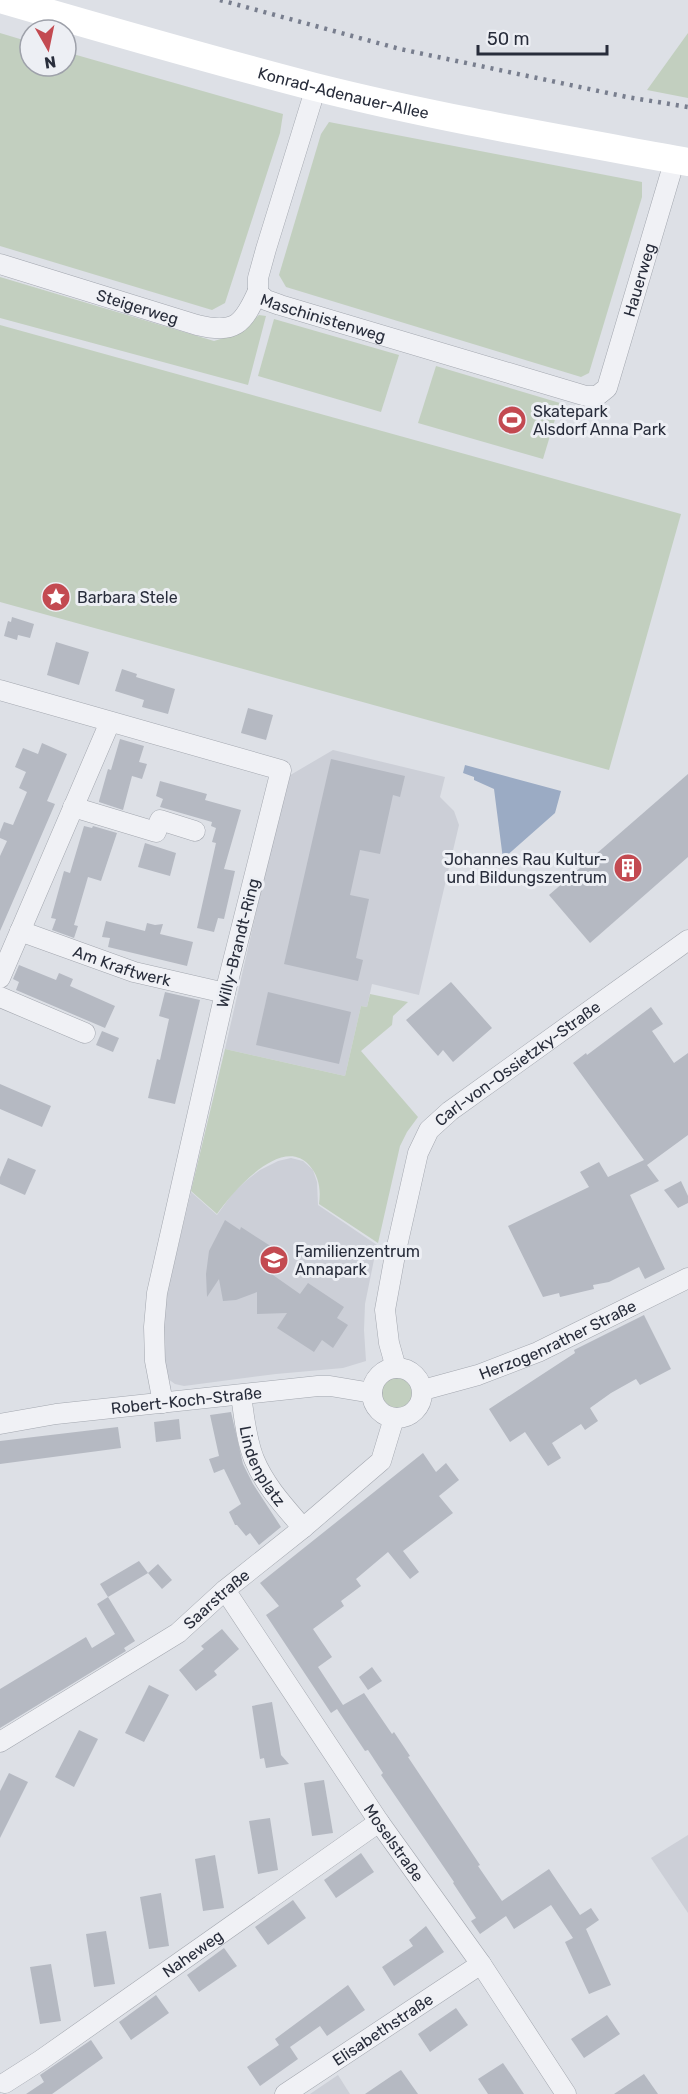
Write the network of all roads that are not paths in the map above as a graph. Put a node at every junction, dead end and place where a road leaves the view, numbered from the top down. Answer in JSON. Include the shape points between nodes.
{"nodes":[{"id":1,"x":4,"y":0,"type":"edge"},
{"id":2,"x":316,"y":87,"type":"junction"},
{"id":3,"x":681,"y":160,"type":"edge"},
{"id":4,"x":0,"y":264,"type":"edge"},
{"id":5,"x":258,"y":292,"type":"junction"},
{"id":6,"x":597,"y":396,"type":"joint"},
{"id":7,"x":0,"y":690,"type":"edge"},
{"id":8,"x":110,"y":722,"type":"junction"},
{"id":9,"x":73,"y":807,"type":"junction"},
{"id":10,"x":195,"y":831,"type":"dead end"},
{"id":11,"x":20,"y":931,"type":"junction"},
{"id":12,"x":688,"y":940,"type":"edge"},
{"id":13,"x":0,"y":978,"type":"edge"},
{"id":14,"x":225,"y":993,"type":"junction"},
{"id":15,"x":0,"y":997,"type":"edge"},
{"id":16,"x":85,"y":1033,"type":"dead end"},
{"id":17,"x":688,"y":1278,"type":"edge"},
{"id":18,"x":396,"y":1368,"type":"junction"},
{"id":19,"x":423,"y":1390,"type":"junction"},
{"id":20,"x":372,"y":1393,"type":"junction"},
{"id":21,"x":241,"y":1395,"type":"junction"},
{"id":22,"x":163,"y":1403,"type":"junction"},
{"id":23,"x":394,"y":1418,"type":"junction"},
{"id":24,"x":0,"y":1424,"type":"edge"},
{"id":25,"x":303,"y":1528,"type":"junction"},
{"id":26,"x":225,"y":1590,"type":"junction"},
{"id":27,"x":0,"y":1742,"type":"edge"},
{"id":28,"x":379,"y":1822,"type":"junction"},
{"id":29,"x":481,"y":1964,"type":"junction"},
{"id":30,"x":6,"y":2084,"type":"edge"},
{"id":31,"x":285,"y":2094,"type":"edge"},
{"id":32,"x":566,"y":2094,"type":"edge"}],
"edges":[{"from":1,"to":2,"type":"street","name":"Konrad-Adenauer-Allee"},
{"from":2,"to":3,"type":"street","name":"Konrad-Adenauer-Allee","via":[[478,124]]},
{"from":2,"to":5,"type":"street","name":"Maschinistenweg","via":[[266,249]]},
{"from":3,"to":6,"type":"street","name":"Hauerweg","via":[[607,388]]},
{"from":4,"to":5,"type":"street","name":"Steigerweg","via":[[218,330],[231,328],[242,320]]},
{"from":5,"to":6,"type":"street","name":"Maschinistenweg","via":[[266,300],[290,308],[572,393]]},
{"from":7,"to":8,"type":"street","name":"Willy-Brandt-Ring"},
{"from":8,"to":9,"type":"street"},
{"from":8,"to":14,"type":"street","name":"Willy-Brandt-Ring","via":[[280,770]]},
{"from":9,"to":10,"type":"street","via":[[156,832],[160,820]]},
{"from":9,"to":11,"type":"street"},
{"from":11,"to":13,"type":"street"},
{"from":11,"to":14,"type":"street","name":"Am Kraftwerk","via":[[134,972]]},
{"from":12,"to":18,"type":"street","name":"Carl-von-Ossietzky-Straße","via":[[450,1110],[429,1130],[411,1180],[385,1310]]},
{"from":14,"to":22,"type":"street","name":"Willy-Brandt-Ring","via":[[157,1293],[155,1361]]},
{"from":15,"to":16,"type":"street"},
{"from":17,"to":19,"type":"street","name":"Herzogenrather Straße","via":[[538,1352],[478,1375]]},
{"from":18,"to":19,"type":"street","via":[[408,1370],[418,1378]]},
{"from":18,"to":20,"type":"street","via":[[379,1376]]},
{"from":19,"to":23,"type":"street","via":[[415,1411]]},
{"from":20,"to":21,"type":"street","name":"Robert-Koch-Straße","via":[[324,1386]]},
{"from":20,"to":23,"type":"street","via":[[382,1414]]},
{"from":21,"to":22,"type":"street","name":"Robert-Koch-Straße"},
{"from":21,"to":25,"type":"street","name":"Lindenplatz","via":[[254,1459],[274,1495]]},
{"from":22,"to":24,"type":"street","name":"Robert-Koch-Straße"},
{"from":23,"to":25,"type":"street","name":"Saarstraße","via":[[381,1461]]},
{"from":25,"to":26,"type":"street","name":"Saarstraße"},
{"from":26,"to":27,"type":"street","name":"Saarstraße","via":[[178,1633]]},
{"from":26,"to":28,"type":"street","name":"Moselstraße"},
{"from":28,"to":29,"type":"street","name":"Moselstraße"},
{"from":28,"to":30,"type":"street","name":"Naheweg"},
{"from":29,"to":31,"type":"street","name":"Elisabethstraße"},
{"from":29,"to":32,"type":"street","name":"Moselstraße"}]}
